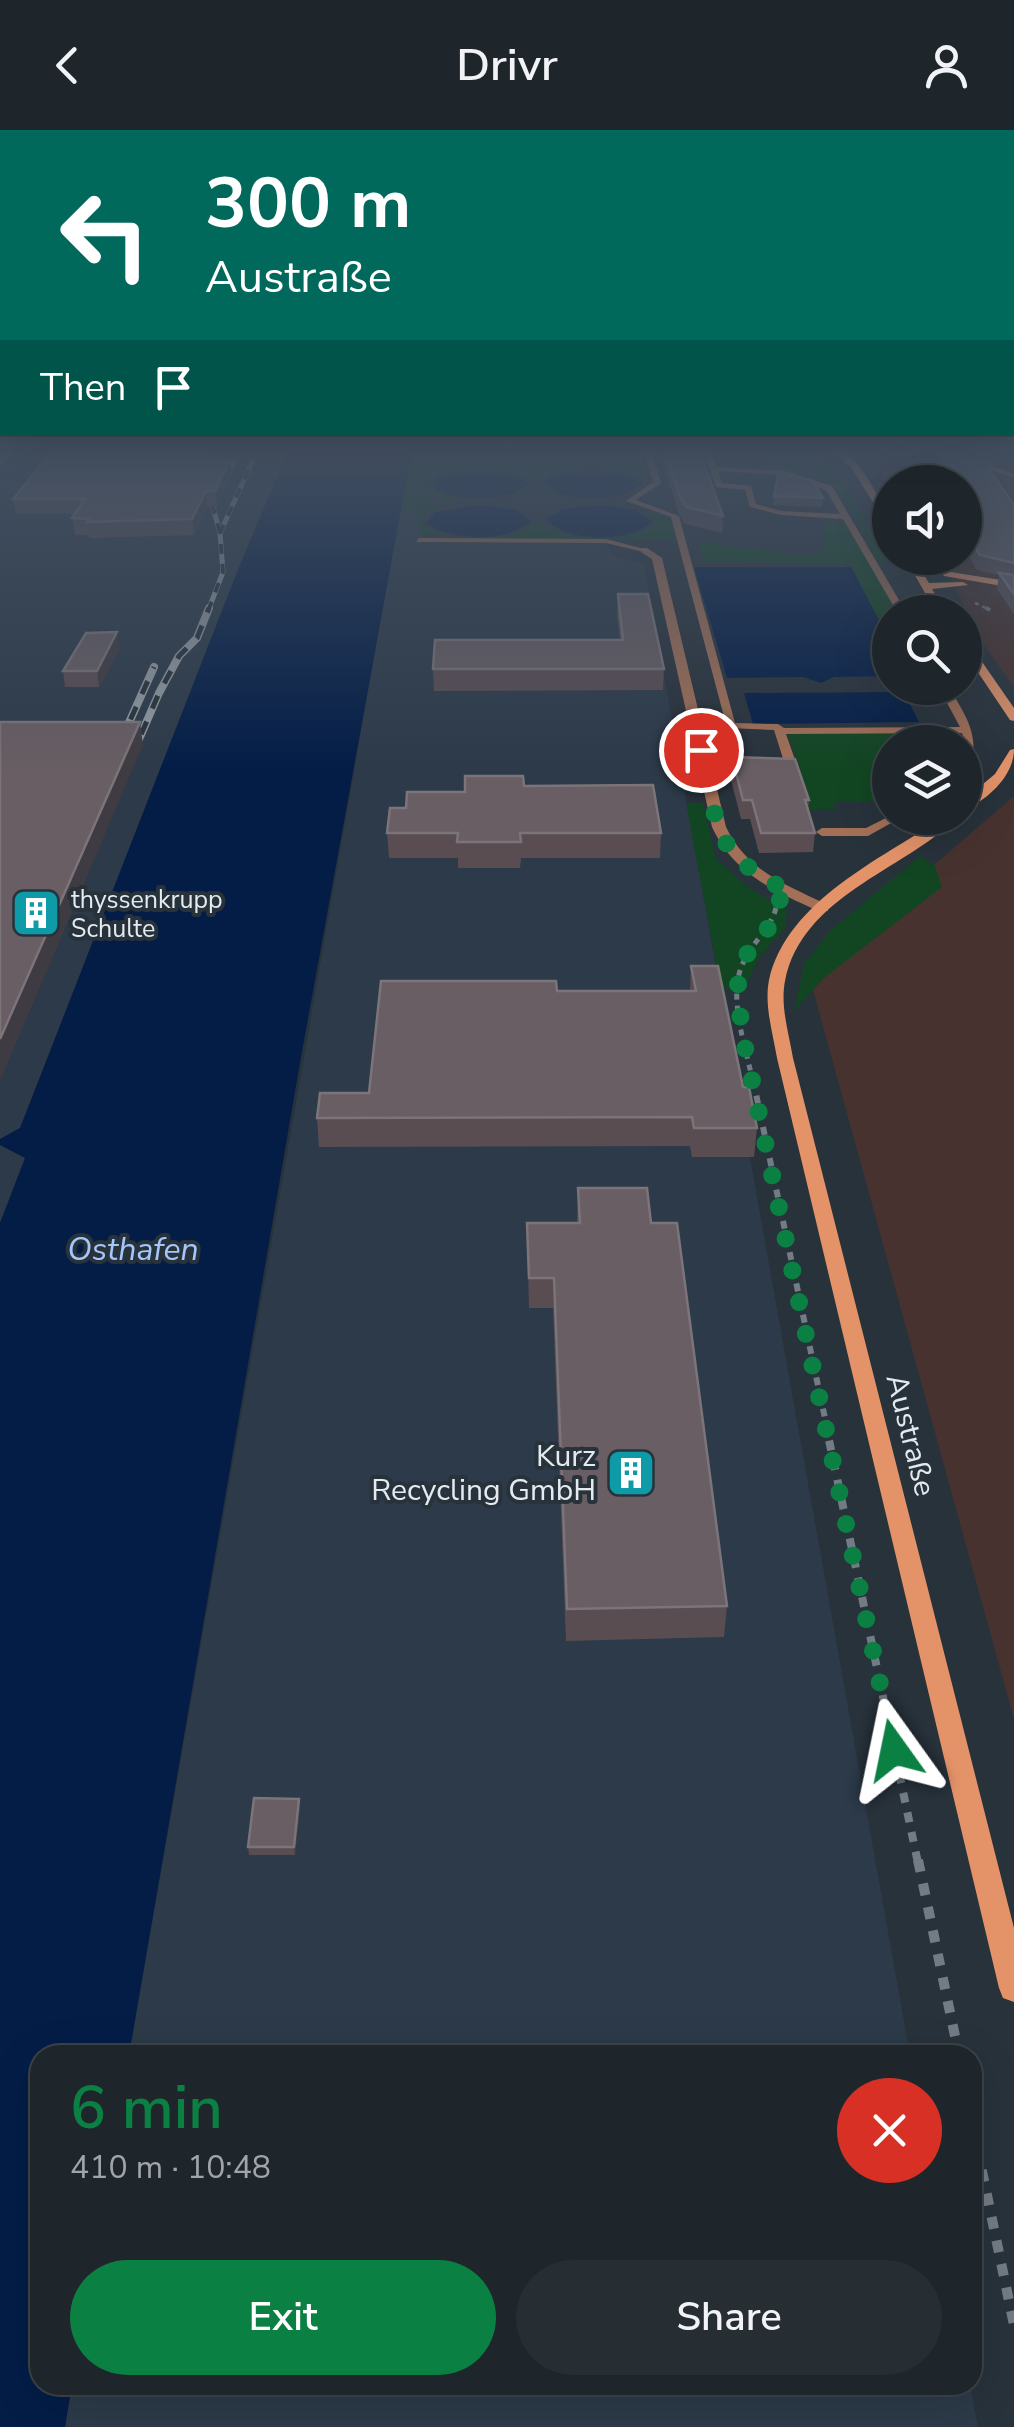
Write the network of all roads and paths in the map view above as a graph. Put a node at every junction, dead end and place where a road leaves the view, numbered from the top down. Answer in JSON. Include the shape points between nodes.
{"nodes":[{"id":1,"x":654,"y":556,"type":"edge"},
{"id":2,"x":686,"y":556,"type":"edge"},
{"id":3,"x":870,"y":556,"type":"edge"},
{"id":4,"x":918,"y":575,"type":"edge"},
{"id":5,"x":952,"y":575,"type":"edge"},
{"id":6,"x":1014,"y":587,"type":"edge"},
{"id":7,"x":927,"y":589,"type":"junction"},
{"id":8,"x":892,"y":595,"type":"edge"},
{"id":9,"x":931,"y":595,"type":"edge"},
{"id":10,"x":982,"y":606,"type":"edge"},
{"id":11,"x":990,"y":610,"type":"dead end"},
{"id":12,"x":982,"y":670,"type":"edge"},
{"id":13,"x":1014,"y":717,"type":"edge"},
{"id":14,"x":780,"y":730,"type":"junction"},
{"id":15,"x":872,"y":730,"type":"edge"},
{"id":16,"x":1014,"y":753,"type":"edge"},
{"id":17,"x":793,"y":771,"type":"edge"},
{"id":18,"x":982,"y":791,"type":"edge"},
{"id":19,"x":872,"y":830,"type":"edge"},
{"id":20,"x":822,"y":832,"type":"dead end"},
{"id":21,"x":926,"y":835,"type":"edge"},
{"id":22,"x":792,"y":893,"type":"junction"},
{"id":23,"x":823,"y":908,"type":"junction"},
{"id":24,"x":1014,"y":1988,"type":"edge"},
{"id":25,"x":956,"y":2045,"type":"edge"},
{"id":26,"x":982,"y":2171,"type":"edge"},
{"id":27,"x":1014,"y":2325,"type":"edge"}],
"edges":[{"from":1,"to":22,"type":"street","via":[[728,852],[752,874]]},
{"from":2,"to":14,"type":"lane","via":[[731,726]]},
{"from":3,"to":8,"type":"lane"},
{"from":4,"to":7,"type":"main road"},
{"from":5,"to":6,"type":"main road"},
{"from":6,"to":7,"type":"main road"},
{"from":7,"to":9,"type":"main road"},
{"from":10,"to":11,"type":"path"},
{"from":12,"to":13,"type":"main road"},
{"from":14,"to":15,"type":"lane"},
{"from":14,"to":17,"type":"lane"},
{"from":16,"to":18,"type":"main road"},
{"from":19,"to":20,"type":"lane"},
{"from":21,"to":23,"type":"main road","name":"Austraße"},
{"from":22,"to":23,"type":"street"},
{"from":22,"to":25,"type":"path","via":[[776,902],[768,934],[739,971],[742,1033]]},
{"from":23,"to":24,"type":"main road","name":"Austraße","via":[[785,956],[775,1001],[785,1058]]},
{"from":26,"to":27,"type":"path"}]}
